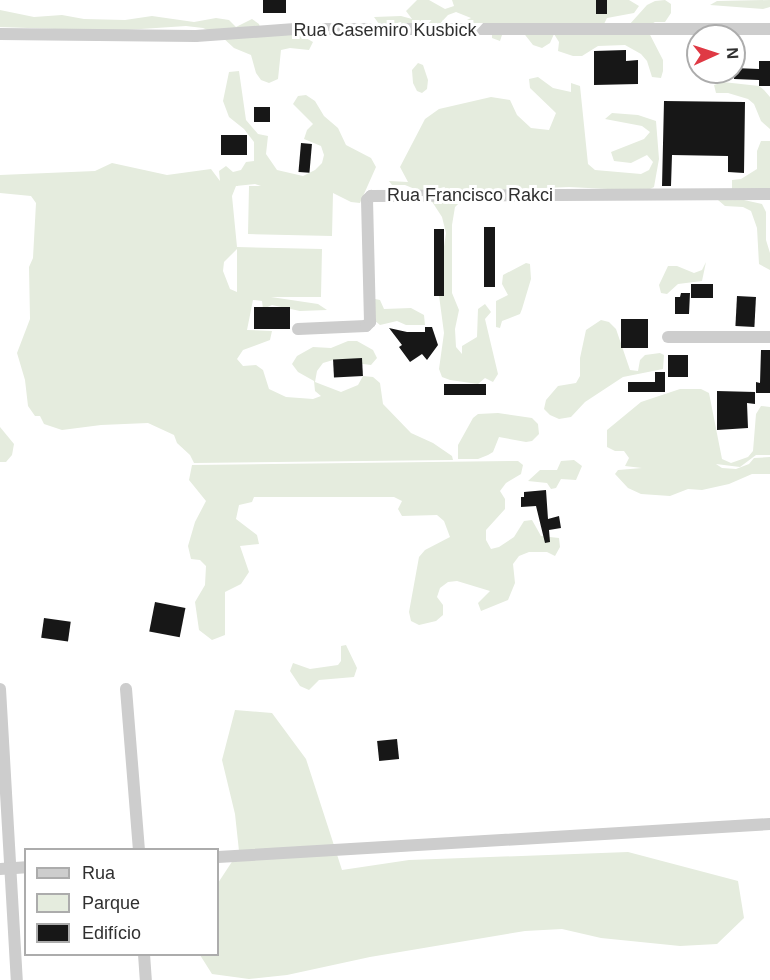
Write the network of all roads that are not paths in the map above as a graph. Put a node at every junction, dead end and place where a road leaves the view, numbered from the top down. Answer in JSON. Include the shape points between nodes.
{"nodes":[{"id":1,"x":770,"y":29,"type":"edge"},
{"id":2,"x":0,"y":34,"type":"edge"},
{"id":3,"x":770,"y":194,"type":"edge"},
{"id":4,"x":298,"y":329,"type":"dead end"},
{"id":5,"x":668,"y":337,"type":"dead end"},
{"id":6,"x":770,"y":337,"type":"edge"},
{"id":7,"x":0,"y":689,"type":"edge"},
{"id":8,"x":126,"y":689,"type":"dead end"},
{"id":9,"x":770,"y":824,"type":"edge"},
{"id":10,"x":139,"y":848,"type":"edge"},
{"id":11,"x":219,"y":857,"type":"edge"},
{"id":12,"x":24,"y":867,"type":"edge"},
{"id":13,"x":6,"y":868,"type":"edge"},
{"id":14,"x":144,"y":956,"type":"edge"},
{"id":15,"x":17,"y":980,"type":"edge"},
{"id":16,"x":146,"y":980,"type":"edge"}],
"edges":[{"from":1,"to":2,"type":"street","name":"Rua Casemiro Kusbick","via":[[295,29],[196,36]]},
{"from":3,"to":4,"type":"street","name":"Rua Francisco Rakci","via":[[371,196],[367,200],[370,322],[366,326]]},
{"from":5,"to":6,"type":"street"},
{"from":7,"to":13,"type":"street"},
{"from":8,"to":10,"type":"street"},
{"from":9,"to":11,"type":"street"},
{"from":12,"to":13,"type":"street"},
{"from":13,"to":15,"type":"street"},
{"from":14,"to":16,"type":"street"}]}
